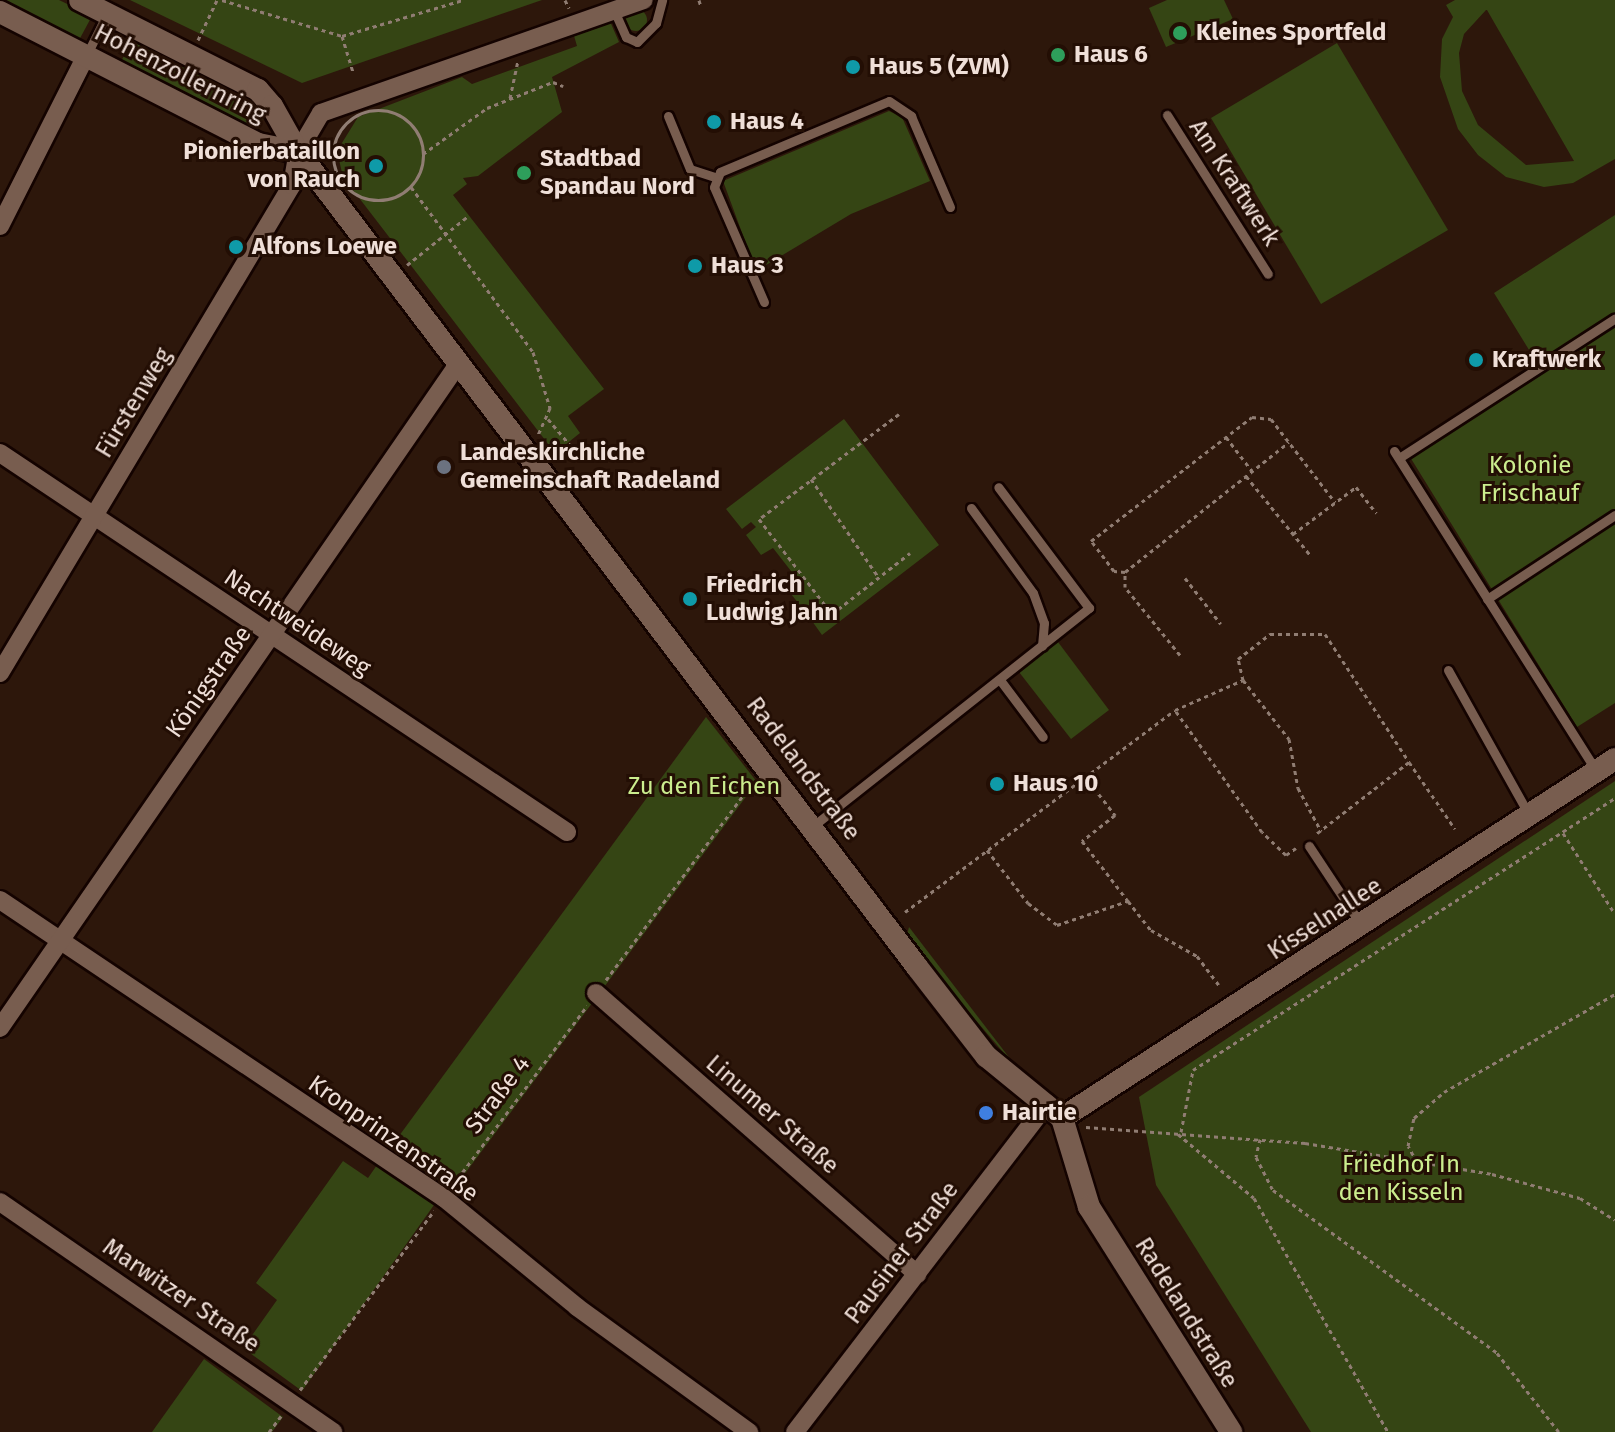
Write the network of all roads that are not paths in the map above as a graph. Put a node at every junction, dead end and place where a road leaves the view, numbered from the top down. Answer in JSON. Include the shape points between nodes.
{"nodes":[{"id":1,"x":80,"y":0,"type":"edge"},
{"id":2,"x":644,"y":0,"type":"edge"},
{"id":3,"x":662,"y":0,"type":"edge"},
{"id":4,"x":613,"y":8,"type":"junction"},
{"id":5,"x":0,"y":12,"type":"edge"},
{"id":6,"x":107,"y":14,"type":"junction"},
{"id":7,"x":86,"y":56,"type":"junction"},
{"id":8,"x":1167,"y":115,"type":"dead end"},
{"id":9,"x":668,"y":116,"type":"dead end"},
{"id":10,"x":298,"y":152,"type":"junction"},
{"id":11,"x":715,"y":177,"type":"junction"},
{"id":12,"x":950,"y":207,"type":"dead end"},
{"id":13,"x":0,"y":226,"type":"edge"},
{"id":14,"x":1268,"y":274,"type":"dead end"},
{"id":15,"x":764,"y":302,"type":"dead end"},
{"id":16,"x":1615,"y":318,"type":"edge"},
{"id":17,"x":459,"y":363,"type":"junction"},
{"id":18,"x":0,"y":453,"type":"edge"},
{"id":19,"x":998,"y":487,"type":"dead end"},
{"id":20,"x":971,"y":508,"type":"dead end"},
{"id":21,"x":1615,"y":515,"type":"edge"},
{"id":22,"x":95,"y":516,"type":"junction"},
{"id":23,"x":1487,"y":599,"type":"junction"},
{"id":24,"x":271,"y":634,"type":"junction"},
{"id":25,"x":1042,"y":646,"type":"junction"},
{"id":26,"x":1448,"y":670,"type":"dead end"},
{"id":27,"x":0,"y":673,"type":"edge"},
{"id":28,"x":1000,"y":680,"type":"junction"},
{"id":29,"x":1043,"y":737,"type":"dead end"},
{"id":30,"x":1606,"y":765,"type":"edge"},
{"id":31,"x":1529,"y":815,"type":"junction"},
{"id":32,"x":813,"y":826,"type":"junction"},
{"id":33,"x":567,"y":832,"type":"dead end"},
{"id":34,"x":1309,"y":846,"type":"dead end"},
{"id":35,"x":0,"y":900,"type":"edge"},
{"id":36,"x":1361,"y":926,"type":"junction"},
{"id":37,"x":62,"y":938,"type":"junction"},
{"id":38,"x":596,"y":993,"type":"road end"},
{"id":39,"x":0,"y":1028,"type":"edge"},
{"id":40,"x":1054,"y":1111,"type":"junction"},
{"id":41,"x":0,"y":1202,"type":"edge"},
{"id":42,"x":917,"y":1274,"type":"junction"},
{"id":43,"x":333,"y":1432,"type":"edge"},
{"id":44,"x":749,"y":1432,"type":"edge"},
{"id":45,"x":795,"y":1432,"type":"edge"},
{"id":46,"x":1231,"y":1432,"type":"edge"}],
"edges":[{"from":1,"to":6,"type":"street","name":"Hohenzollernring"},
{"from":2,"to":4,"type":"street"},
{"from":3,"to":4,"type":"lane","via":[[656,23],[637,42],[626,37]]},
{"from":4,"to":10,"type":"street","via":[[321,113]]},
{"from":5,"to":7,"type":"street","name":"Hohenzollernring"},
{"from":6,"to":7,"type":"lane"},
{"from":6,"to":10,"type":"street","name":"Hohenzollernring","via":[[258,90]]},
{"from":7,"to":10,"type":"street","name":"Hohenzollernring","via":[[258,144]]},
{"from":7,"to":13,"type":"street"},
{"from":8,"to":14,"type":"lane","name":"Am Kraftwerk"},
{"from":9,"to":11,"type":"lane","via":[[690,169]]},
{"from":10,"to":17,"type":"street","name":"Radelandstraße"},
{"from":10,"to":22,"type":"street","name":"Fürstenweg","via":[[292,185]]},
{"from":11,"to":12,"type":"lane","via":[[889,101],[911,116]]},
{"from":11,"to":15,"type":"lane"},
{"from":16,"to":23,"type":"lane","via":[[1396,455]]},
{"from":17,"to":24,"type":"street","name":"Königstraße"},
{"from":17,"to":32,"type":"street","name":"Radelandstraße"},
{"from":18,"to":22,"type":"street","name":"Nachtweideweg"},
{"from":19,"to":25,"type":"lane","via":[[1089,608]]},
{"from":20,"to":25,"type":"lane","via":[[1033,593],[1044,623]]},
{"from":21,"to":23,"type":"lane"},
{"from":22,"to":24,"type":"street","name":"Nachtweideweg"},
{"from":22,"to":27,"type":"street","name":"Fürstenweg"},
{"from":23,"to":30,"type":"lane"},
{"from":24,"to":33,"type":"street","name":"Nachtweideweg"},
{"from":24,"to":37,"type":"street","name":"Königstraße"},
{"from":25,"to":28,"type":"lane"},
{"from":26,"to":31,"type":"lane"},
{"from":28,"to":29,"type":"lane"},
{"from":28,"to":32,"type":"lane"},
{"from":30,"to":31,"type":"street","name":"Kisselnallee"},
{"from":31,"to":36,"type":"street","name":"Kisselnallee"},
{"from":32,"to":40,"type":"street","name":"Radelandstraße","via":[[986,1056]]},
{"from":34,"to":36,"type":"lane"},
{"from":35,"to":37,"type":"street","name":"Kronprinzenstraße"},
{"from":36,"to":40,"type":"street","name":"Kisselnallee"},
{"from":37,"to":39,"type":"street","name":"Königstraße"},
{"from":37,"to":44,"type":"street","name":"Kronprinzenstraße","via":[[444,1198],[577,1307]]},
{"from":38,"to":42,"type":"street","name":"Linumer Straße"},
{"from":40,"to":42,"type":"street","name":"Pausiner Straße"},
{"from":40,"to":46,"type":"street","name":"Radelandstraße","via":[[1089,1207]]},
{"from":41,"to":43,"type":"street","name":"Marwitzer Straße"},
{"from":42,"to":45,"type":"street","name":"Pausiner Straße"}]}
